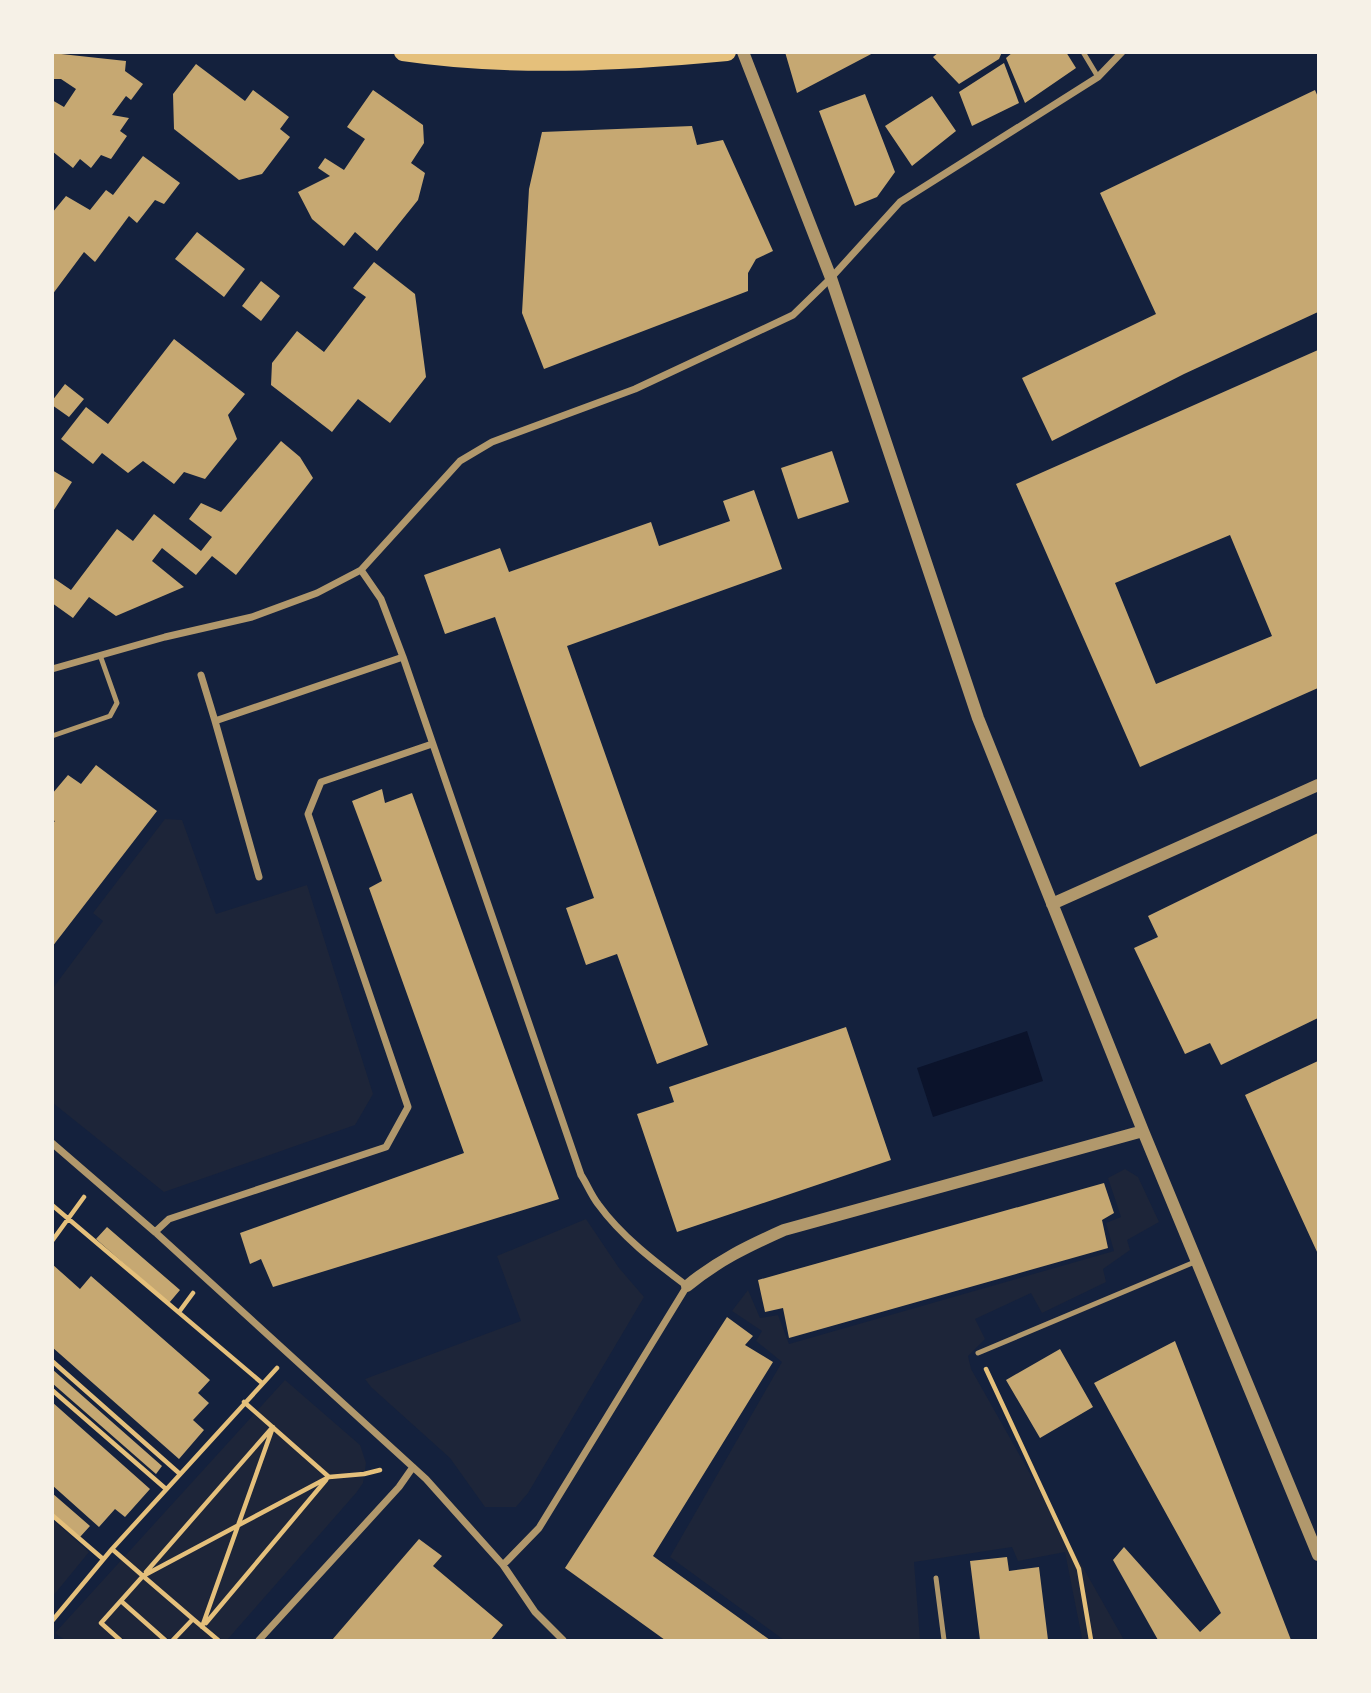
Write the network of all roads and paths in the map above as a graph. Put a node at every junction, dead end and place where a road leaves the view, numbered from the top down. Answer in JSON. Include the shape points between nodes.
{"nodes":[{"id":1,"x":403,"y":52,"type":"edge"},
{"id":2,"x":727,"y":52,"type":"edge"},
{"id":3,"x":743,"y":52,"type":"edge"},
{"id":4,"x":1083,"y":52,"type":"edge"},
{"id":5,"x":1122,"y":52,"type":"edge"},
{"id":6,"x":1098,"y":77,"type":"junction"},
{"id":7,"x":831,"y":278,"type":"junction"},
{"id":8,"x":361,"y":570,"type":"junction"},
{"id":9,"x":100,"y":655,"type":"junction"},
{"id":10,"x":403,"y":657,"type":"junction"},
{"id":11,"x":52,"y":668,"type":"edge"},
{"id":12,"x":201,"y":675,"type":"dead end"},
{"id":13,"x":215,"y":720,"type":"junction"},
{"id":14,"x":52,"y":736,"type":"edge"},
{"id":15,"x":432,"y":744,"type":"junction"},
{"id":16,"x":1318,"y":785,"type":"edge"},
{"id":17,"x":260,"y":877,"type":"dead end"},
{"id":18,"x":1052,"y":904,"type":"junction"},
{"id":19,"x":1143,"y":1131,"type":"junction"},
{"id":20,"x":52,"y":1143,"type":"edge"},
{"id":21,"x":84,"y":1197,"type":"dead end"},
{"id":22,"x":52,"y":1205,"type":"edge"},
{"id":23,"x":69,"y":1219,"type":"junction"},
{"id":24,"x":155,"y":1233,"type":"junction"},
{"id":25,"x":52,"y":1241,"type":"edge"},
{"id":26,"x":1197,"y":1261,"type":"junction"},
{"id":27,"x":687,"y":1286,"type":"junction"},
{"id":28,"x":194,"y":1293,"type":"dead end"},
{"id":29,"x":179,"y":1312,"type":"junction"},
{"id":30,"x":288,"y":1353,"type":"junction"},
{"id":31,"x":978,"y":1353,"type":"joint"},
{"id":32,"x":52,"y":1361,"type":"edge"},
{"id":33,"x":262,"y":1383,"type":"junction"},
{"id":34,"x":52,"y":1390,"type":"edge"},
{"id":35,"x":244,"y":1402,"type":"junction"},
{"id":36,"x":273,"y":1427,"type":"junction"},
{"id":37,"x":413,"y":1467,"type":"junction"},
{"id":38,"x":380,"y":1470,"type":"dead end"},
{"id":39,"x":180,"y":1474,"type":"junction"},
{"id":40,"x":329,"y":1477,"type":"junction"},
{"id":41,"x":166,"y":1489,"type":"junction"},
{"id":42,"x":52,"y":1515,"type":"edge"},
{"id":43,"x":239,"y":1525,"type":"junction"},
{"id":44,"x":112,"y":1549,"type":"junction"},
{"id":45,"x":1318,"y":1555,"type":"edge"},
{"id":46,"x":103,"y":1559,"type":"junction"},
{"id":47,"x":503,"y":1565,"type":"junction"},
{"id":48,"x":143,"y":1576,"type":"junction"},
{"id":49,"x":936,"y":1578,"type":"dead end"},
{"id":50,"x":121,"y":1601,"type":"junction"},
{"id":51,"x":193,"y":1619,"type":"junction"},
{"id":52,"x":52,"y":1621,"type":"edge"},
{"id":53,"x":202,"y":1627,"type":"junction"},
{"id":54,"x":120,"y":1640,"type":"edge"},
{"id":55,"x":165,"y":1640,"type":"edge"},
{"id":56,"x":173,"y":1640,"type":"edge"},
{"id":57,"x":218,"y":1640,"type":"edge"},
{"id":58,"x":259,"y":1640,"type":"edge"},
{"id":59,"x":563,"y":1640,"type":"edge"},
{"id":60,"x":944,"y":1640,"type":"edge"},
{"id":61,"x":1091,"y":1640,"type":"edge"}],
"edges":[{"from":1,"to":2,"type":"main road","via":[[522,63],[614,62]]},
{"from":3,"to":7,"type":"street"},
{"from":4,"to":6,"type":"lane"},
{"from":5,"to":6,"type":"street"},
{"from":6,"to":7,"type":"street","via":[[901,202]]},
{"from":7,"to":8,"type":"street","via":[[793,315],[635,389],[492,442],[460,461]]},
{"from":7,"to":18,"type":"street","via":[[978,718]]},
{"from":8,"to":9,"type":"street","via":[[317,593],[252,617]]},
{"from":8,"to":10,"type":"street","via":[[381,599]]},
{"from":9,"to":11,"type":"street"},
{"from":9,"to":14,"type":"lane","via":[[117,703],[110,716]]},
{"from":10,"to":13,"type":"street"},
{"from":10,"to":15,"type":"street"},
{"from":12,"to":13,"type":"street"},
{"from":13,"to":17,"type":"street"},
{"from":15,"to":24,"type":"street","via":[[321,782],[308,814],[408,1107],[386,1147],[169,1219]]},
{"from":15,"to":27,"type":"street","via":[[581,1175],[619,1228]]},
{"from":16,"to":18,"type":"street"},
{"from":18,"to":19,"type":"street"},
{"from":19,"to":26,"type":"street"},
{"from":19,"to":27,"type":"street","via":[[784,1230],[710,1266]]},
{"from":20,"to":24,"type":"street"},
{"from":21,"to":23,"type":"path"},
{"from":22,"to":23,"type":"path"},
{"from":23,"to":25,"type":"path"},
{"from":23,"to":29,"type":"path"},
{"from":24,"to":30,"type":"street"},
{"from":26,"to":31,"type":"lane"},
{"from":26,"to":45,"type":"street"},
{"from":27,"to":47,"type":"street","via":[[539,1528]]},
{"from":28,"to":29,"type":"path"},
{"from":29,"to":33,"type":"path"},
{"from":30,"to":33,"type":"path"},
{"from":30,"to":37,"type":"street"},
{"from":31,"to":61,"type":"path","via":[[1079,1569]]},
{"from":32,"to":39,"type":"path"},
{"from":33,"to":35,"type":"path"},
{"from":34,"to":41,"type":"path"},
{"from":35,"to":36,"type":"path"},
{"from":35,"to":39,"type":"path"},
{"from":36,"to":40,"type":"path"},
{"from":36,"to":43,"type":"path"},
{"from":36,"to":48,"type":"path"},
{"from":37,"to":47,"type":"street"},
{"from":37,"to":58,"type":"street"},
{"from":38,"to":40,"type":"path"},
{"from":39,"to":41,"type":"path"},
{"from":40,"to":43,"type":"path"},
{"from":40,"to":53,"type":"path"},
{"from":41,"to":44,"type":"path"},
{"from":42,"to":46,"type":"path"},
{"from":43,"to":48,"type":"path"},
{"from":43,"to":53,"type":"path"},
{"from":44,"to":46,"type":"path"},
{"from":44,"to":48,"type":"path"},
{"from":46,"to":52,"type":"path"},
{"from":47,"to":59,"type":"street","via":[[535,1612]]},
{"from":48,"to":50,"type":"path"},
{"from":48,"to":51,"type":"path"},
{"from":49,"to":60,"type":"lane"},
{"from":50,"to":54,"type":"path","via":[[101,1623]]},
{"from":50,"to":55,"type":"path"},
{"from":51,"to":53,"type":"path"},
{"from":51,"to":56,"type":"path"},
{"from":53,"to":57,"type":"path"}]}
